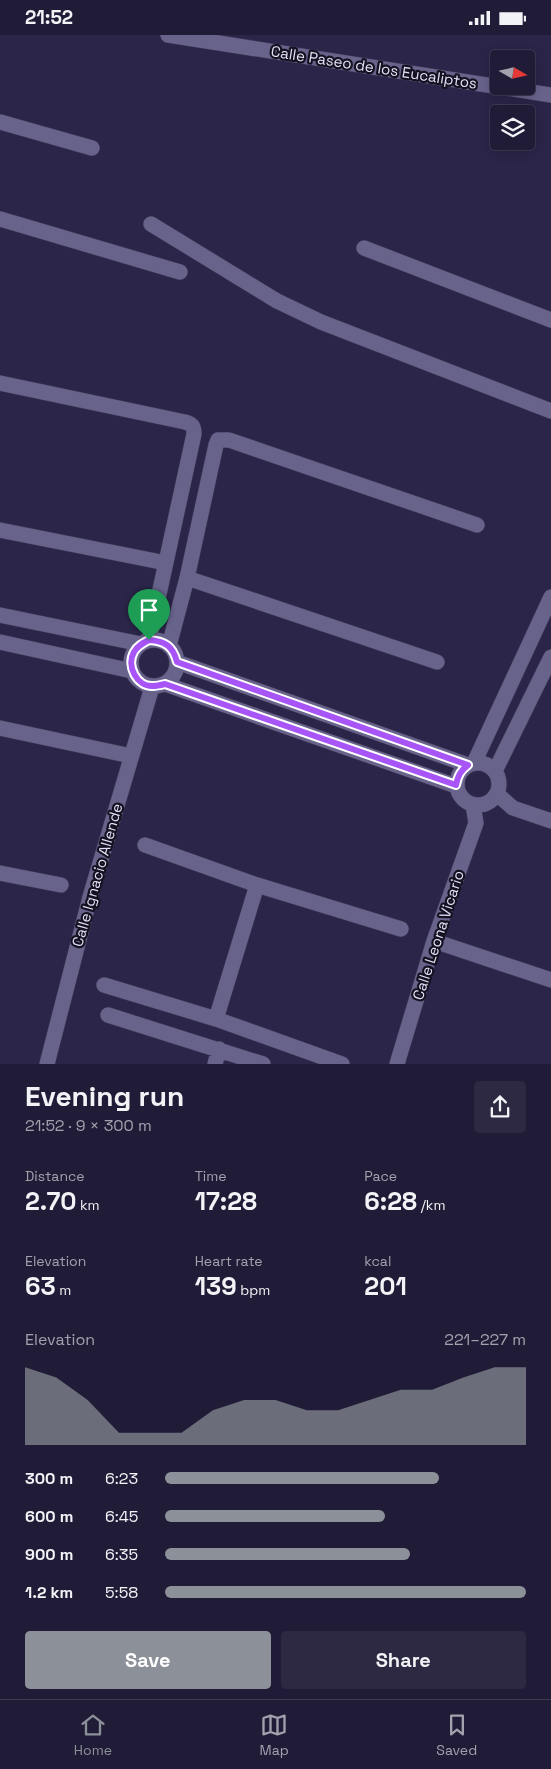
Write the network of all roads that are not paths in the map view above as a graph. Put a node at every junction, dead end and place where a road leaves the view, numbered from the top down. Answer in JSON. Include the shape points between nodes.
{"nodes":[{"id":1,"x":168,"y":35,"type":"edge"},
{"id":2,"x":551,"y":95,"type":"edge"},
{"id":3,"x":0,"y":122,"type":"edge"},
{"id":4,"x":92,"y":148,"type":"dead end"},
{"id":5,"x":0,"y":219,"type":"edge"},
{"id":6,"x":151,"y":224,"type":"dead end"},
{"id":7,"x":364,"y":248,"type":"dead end"},
{"id":8,"x":180,"y":272,"type":"dead end"},
{"id":9,"x":551,"y":320,"type":"edge"},
{"id":10,"x":0,"y":383,"type":"edge"},
{"id":11,"x":551,"y":411,"type":"edge"},
{"id":12,"x":477,"y":525,"type":"dead end"},
{"id":13,"x":0,"y":530,"type":"edge"},
{"id":14,"x":166,"y":563,"type":"junction"},
{"id":15,"x":187,"y":578,"type":"junction"},
{"id":16,"x":551,"y":597,"type":"edge"},
{"id":17,"x":0,"y":615,"type":"edge"},
{"id":18,"x":546,"y":619,"type":"edge"},
{"id":19,"x":0,"y":642,"type":"edge"},
{"id":20,"x":145,"y":642,"type":"junction"},
{"id":21,"x":169,"y":646,"type":"junction"},
{"id":22,"x":551,"y":657,"type":"edge"},
{"id":23,"x":177,"y":662,"type":"junction"},
{"id":24,"x":437,"y":662,"type":"dead end"},
{"id":25,"x":132,"y":671,"type":"junction"},
{"id":26,"x":158,"y":685,"type":"junction"},
{"id":27,"x":0,"y":728,"type":"edge"},
{"id":28,"x":131,"y":756,"type":"junction"},
{"id":29,"x":471,"y":764,"type":"junction"},
{"id":30,"x":495,"y":771,"type":"junction"},
{"id":31,"x":456,"y":785,"type":"junction"},
{"id":32,"x":497,"y":794,"type":"junction"},
{"id":33,"x":473,"y":805,"type":"junction"},
{"id":34,"x":551,"y":821,"type":"edge"},
{"id":35,"x":145,"y":845,"type":"dead end"},
{"id":36,"x":0,"y":873,"type":"edge"},
{"id":37,"x":61,"y":885,"type":"dead end"},
{"id":38,"x":257,"y":885,"type":"junction"},
{"id":39,"x":401,"y":929,"type":"dead end"},
{"id":40,"x":434,"y":941,"type":"junction"},
{"id":41,"x":551,"y":979,"type":"edge"},
{"id":42,"x":104,"y":985,"type":"dead end"},
{"id":43,"x":108,"y":1015,"type":"dead end"},
{"id":44,"x":216,"y":1019,"type":"junction"},
{"id":45,"x":217,"y":1057,"type":"edge"},
{"id":46,"x":47,"y":1064,"type":"edge"},
{"id":47,"x":263,"y":1064,"type":"edge"},
{"id":48,"x":342,"y":1064,"type":"edge"},
{"id":49,"x":397,"y":1064,"type":"edge"}],
"edges":[{"from":1,"to":2,"type":"street","name":"Calle Paseo de los Eucaliptos"},
{"from":3,"to":4,"type":"street"},
{"from":5,"to":8,"type":"street"},
{"from":6,"to":11,"type":"street","via":[[277,301],[321,323]]},
{"from":7,"to":9,"type":"street"},
{"from":10,"to":14,"type":"street","via":[[192,424],[194,433]]},
{"from":12,"to":15,"type":"street","via":[[229,440],[218,440]]},
{"from":13,"to":14,"type":"street"},
{"from":14,"to":20,"type":"street"},
{"from":15,"to":21,"type":"street"},
{"from":15,"to":24,"type":"street"},
{"from":16,"to":18,"type":"street"},
{"from":17,"to":20,"type":"street"},
{"from":18,"to":29,"type":"street"},
{"from":19,"to":25,"type":"street"},
{"from":20,"to":21,"type":"street","via":[[160,641]]},
{"from":20,"to":25,"type":"street","via":[[134,651]]},
{"from":21,"to":23,"type":"street"},
{"from":22,"to":30,"type":"street"},
{"from":23,"to":26,"type":"street","via":[[174,675]]},
{"from":23,"to":29,"type":"street"},
{"from":25,"to":26,"type":"street","via":[[140,682]]},
{"from":26,"to":28,"type":"street","name":"Calle Ignacio Allende"},
{"from":26,"to":31,"type":"street"},
{"from":27,"to":28,"type":"street"},
{"from":28,"to":46,"type":"street","name":"Calle Ignacio Allende"},
{"from":29,"to":30,"type":"street","via":[[482,763]]},
{"from":29,"to":31,"type":"street","via":[[461,770]]},
{"from":30,"to":32,"type":"street","via":[[499,782]]},
{"from":31,"to":33,"type":"street","via":[[459,794]]},
{"from":32,"to":33,"type":"street","via":[[487,804]]},
{"from":32,"to":34,"type":"street","via":[[513,808]]},
{"from":33,"to":40,"type":"street","name":"Calle Leona Vicario","via":[[476,823]]},
{"from":35,"to":38,"type":"street"},
{"from":36,"to":37,"type":"street"},
{"from":38,"to":39,"type":"street"},
{"from":38,"to":44,"type":"street"},
{"from":40,"to":41,"type":"street"},
{"from":40,"to":49,"type":"street","name":"Calle Leona Vicario"},
{"from":42,"to":44,"type":"street"},
{"from":43,"to":45,"type":"street"},
{"from":44,"to":48,"type":"street"},
{"from":45,"to":47,"type":"street"}]}
